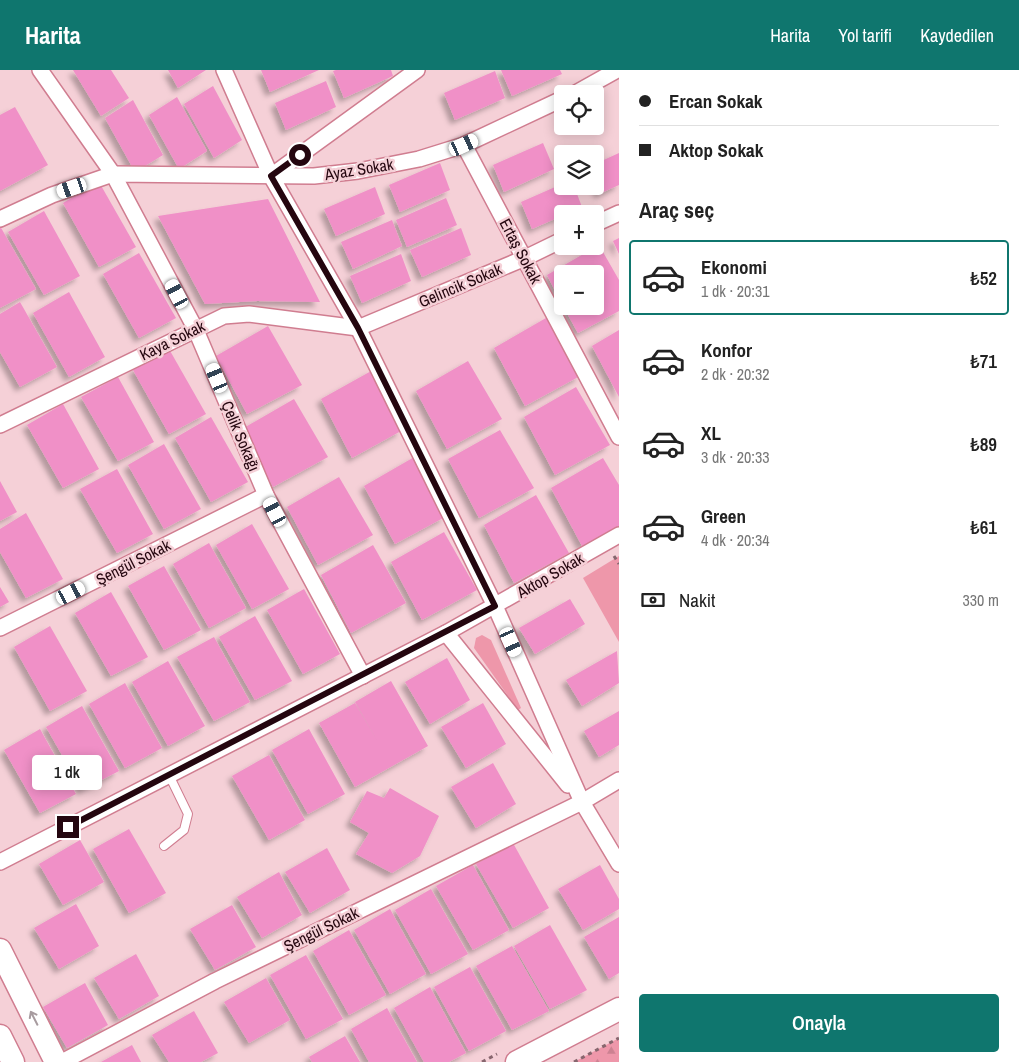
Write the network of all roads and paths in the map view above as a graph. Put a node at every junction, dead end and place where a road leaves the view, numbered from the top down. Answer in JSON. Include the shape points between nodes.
{"nodes":[{"id":1,"x":40,"y":70,"type":"edge"},
{"id":2,"x":224,"y":70,"type":"edge"},
{"id":3,"x":417,"y":70,"type":"edge"},
{"id":4,"x":617,"y":70,"type":"edge"},
{"id":5,"x":590,"y":85,"type":"edge"},
{"id":6,"x":554,"y":103,"type":"edge"},
{"id":7,"x":464,"y":145,"type":"junction"},
{"id":8,"x":113,"y":174,"type":"junction"},
{"id":9,"x":271,"y":176,"type":"junction"},
{"id":10,"x":619,"y":213,"type":"edge"},
{"id":11,"x":0,"y":219,"type":"edge"},
{"id":12,"x":604,"y":220,"type":"edge"},
{"id":13,"x":554,"y":244,"type":"edge"},
{"id":14,"x":525,"y":258,"type":"junction"},
{"id":15,"x":196,"y":328,"type":"junction"},
{"id":16,"x":358,"y":328,"type":"junction"},
{"id":17,"x":0,"y":425,"type":"edge"},
{"id":18,"x":619,"y":437,"type":"edge"},
{"id":19,"x":266,"y":496,"type":"junction"},
{"id":20,"x":619,"y":535,"type":"edge"},
{"id":21,"x":495,"y":606,"type":"junction"},
{"id":22,"x":0,"y":628,"type":"edge"},
{"id":23,"x":446,"y":633,"type":"junction"},
{"id":24,"x":363,"y":676,"type":"junction"},
{"id":25,"x":169,"y":776,"type":"junction"},
{"id":26,"x":619,"y":780,"type":"edge"},
{"id":27,"x":582,"y":802,"type":"junction"},
{"id":28,"x":164,"y":846,"type":"dead end"},
{"id":29,"x":0,"y":862,"type":"edge"},
{"id":30,"x":619,"y":864,"type":"edge"},
{"id":31,"x":0,"y":950,"type":"edge"},
{"id":32,"x":619,"y":1009,"type":"edge"},
{"id":33,"x":0,"y":1036,"type":"edge"},
{"id":34,"x":619,"y":1038,"type":"edge"},
{"id":35,"x":13,"y":1062,"type":"edge"},
{"id":36,"x":56,"y":1062,"type":"edge"},
{"id":37,"x":62,"y":1062,"type":"edge"},
{"id":38,"x":517,"y":1062,"type":"edge"},
{"id":39,"x":574,"y":1062,"type":"edge"}],
"edges":[{"from":1,"to":8,"type":"street","name":"Çelik Sokağı"},
{"from":2,"to":9,"type":"street"},
{"from":3,"to":9,"type":"street"},
{"from":4,"to":5,"type":"street"},
{"from":6,"to":7,"type":"street","name":"Ayaz Sokak"},
{"from":7,"to":9,"type":"street","name":"Ayaz Sokak","via":[[419,159],[358,171]]},
{"from":7,"to":14,"type":"street","name":"Ertaş Sokak"},
{"from":8,"to":9,"type":"street","name":"Ayaz Sokak"},
{"from":8,"to":11,"type":"street","name":"Ayaz Sokak","via":[[52,194]]},
{"from":8,"to":15,"type":"street","name":"Çelik Sokağı"},
{"from":9,"to":16,"type":"street"},
{"from":10,"to":12,"type":"street"},
{"from":13,"to":14,"type":"street","name":"Gelincik Sokak"},
{"from":14,"to":16,"type":"street","name":"Gelincik Sokak"},
{"from":14,"to":18,"type":"street","name":"Ertaş Sokak"},
{"from":15,"to":16,"type":"street","name":"Kaya Sokak","via":[[224,316],[249,314]]},
{"from":15,"to":17,"type":"street","name":"Kaya Sokak"},
{"from":15,"to":19,"type":"street","name":"Çelik Sokağı"},
{"from":16,"to":21,"type":"street"},
{"from":19,"to":22,"type":"street","name":"Şengül Sokak"},
{"from":19,"to":24,"type":"street","name":"Çelik Sokağı"},
{"from":20,"to":21,"type":"street","name":"Aktop Sokak"},
{"from":21,"to":23,"type":"street","name":"Aktop Sokak"},
{"from":21,"to":27,"type":"street"},
{"from":23,"to":24,"type":"street","name":"Aktop Sokak"},
{"from":23,"to":27,"type":"street"},
{"from":24,"to":25,"type":"street","name":"Aktop Sokak"},
{"from":25,"to":28,"type":"lane","via":[[188,814],[184,830]]},
{"from":25,"to":29,"type":"street","name":"Aktop Sokak"},
{"from":26,"to":27,"type":"street","name":"Şengül Sokak"},
{"from":27,"to":30,"type":"street"},
{"from":27,"to":37,"type":"street","name":"Şengül Sokak","via":[[215,981]]},
{"from":36,"to":31,"type":"main road","one_way":true},
{"from":32,"to":38,"type":"main road"},
{"from":33,"to":35,"type":"main road"},
{"from":34,"to":39,"type":"path"}]}
